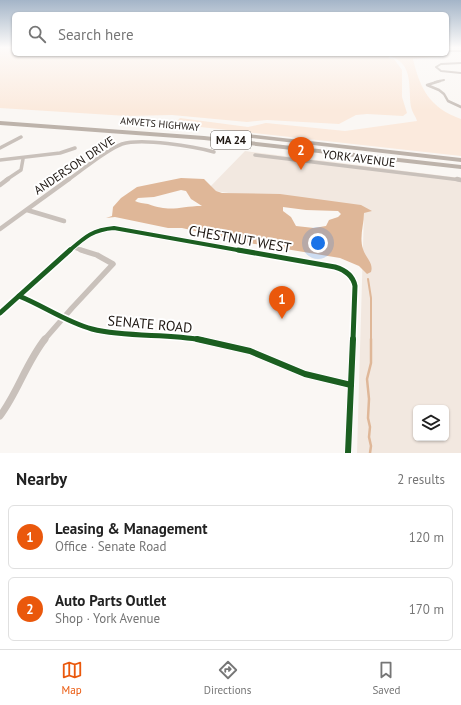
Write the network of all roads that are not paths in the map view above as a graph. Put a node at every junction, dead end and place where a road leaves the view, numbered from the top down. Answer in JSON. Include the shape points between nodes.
{"nodes":[{"id":1,"x":437,"y":68,"type":"edge"},
{"id":2,"x":461,"y":73,"type":"edge"},
{"id":3,"x":444,"y":80,"type":"dead end"},
{"id":4,"x":461,"y":107,"type":"edge"},
{"id":5,"x":0,"y":117,"type":"edge"},
{"id":6,"x":0,"y":123,"type":"edge"},
{"id":7,"x":96,"y":123,"type":"dead end"},
{"id":8,"x":175,"y":129,"type":"dead end"},
{"id":9,"x":21,"y":137,"type":"dead end"},
{"id":10,"x":0,"y":148,"type":"edge"},
{"id":11,"x":76,"y":148,"type":"dead end"},
{"id":12,"x":214,"y":152,"type":"dead end"},
{"id":13,"x":255,"y":155,"type":"dead end"},
{"id":14,"x":23,"y":159,"type":"junction"},
{"id":15,"x":0,"y":160,"type":"edge"},
{"id":16,"x":461,"y":160,"type":"edge"},
{"id":17,"x":461,"y":167,"type":"edge"},
{"id":18,"x":461,"y":180,"type":"edge"},
{"id":19,"x":0,"y":185,"type":"edge"},
{"id":20,"x":27,"y":210,"type":"junction"},
{"id":21,"x":64,"y":221,"type":"dead end"},
{"id":22,"x":0,"y":229,"type":"edge"},
{"id":23,"x":72,"y":247,"type":"junction"},
{"id":24,"x":19,"y":296,"type":"junction"},
{"id":25,"x":0,"y":314,"type":"edge"},
{"id":26,"x":63,"y":318,"type":"junction"},
{"id":27,"x":351,"y":386,"type":"junction"},
{"id":28,"x":0,"y":416,"type":"edge"},
{"id":29,"x":348,"y":453,"type":"edge"}],
"edges":[{"from":1,"to":2,"type":"street","via":[[441,71]]},
{"from":3,"to":4,"type":"street","via":[[426,85],[441,91],[448,101]]},
{"from":5,"to":7,"type":"highway"},
{"from":6,"to":17,"type":"highway","name":"AMVETS HIGHWAY","number":"MA 24","via":[[204,138]]},
{"from":8,"to":16,"type":"highway","name":"AMVETS HIGHWAY","number":"MA 24"},
{"from":9,"to":10,"type":"street"},
{"from":11,"to":14,"type":"street"},
{"from":12,"to":20,"type":"street","name":"ANDERSON DRIVE","via":[[140,142],[121,144]]},
{"from":13,"to":18,"type":"street","name":"YORK AVENUE"},
{"from":14,"to":15,"type":"street"},
{"from":14,"to":19,"type":"street","via":[[21,170]]},
{"from":20,"to":21,"type":"street"},
{"from":20,"to":22,"type":"street","name":"ANDERSON DRIVE"},
{"from":23,"to":24,"type":"street","name":"CHESTNUT WEST"},
{"from":23,"to":26,"type":"street","via":[[97,255],[113,264]]},
{"from":23,"to":27,"type":"street","name":"CHESTNUT WEST","via":[[90,233],[101,228],[111,228],[345,271],[354,279],[355,286]]},
{"from":24,"to":25,"type":"street","name":"CHESTNUT WEST"},
{"from":24,"to":26,"type":"street","name":"SENATE ROAD"},
{"from":26,"to":27,"type":"street","name":"SENATE ROAD","via":[[106,332],[186,337],[233,346],[300,372]]},
{"from":26,"to":28,"type":"street","via":[[33,356]]},
{"from":27,"to":29,"type":"street","name":"CHESTNUT WEST"}]}
